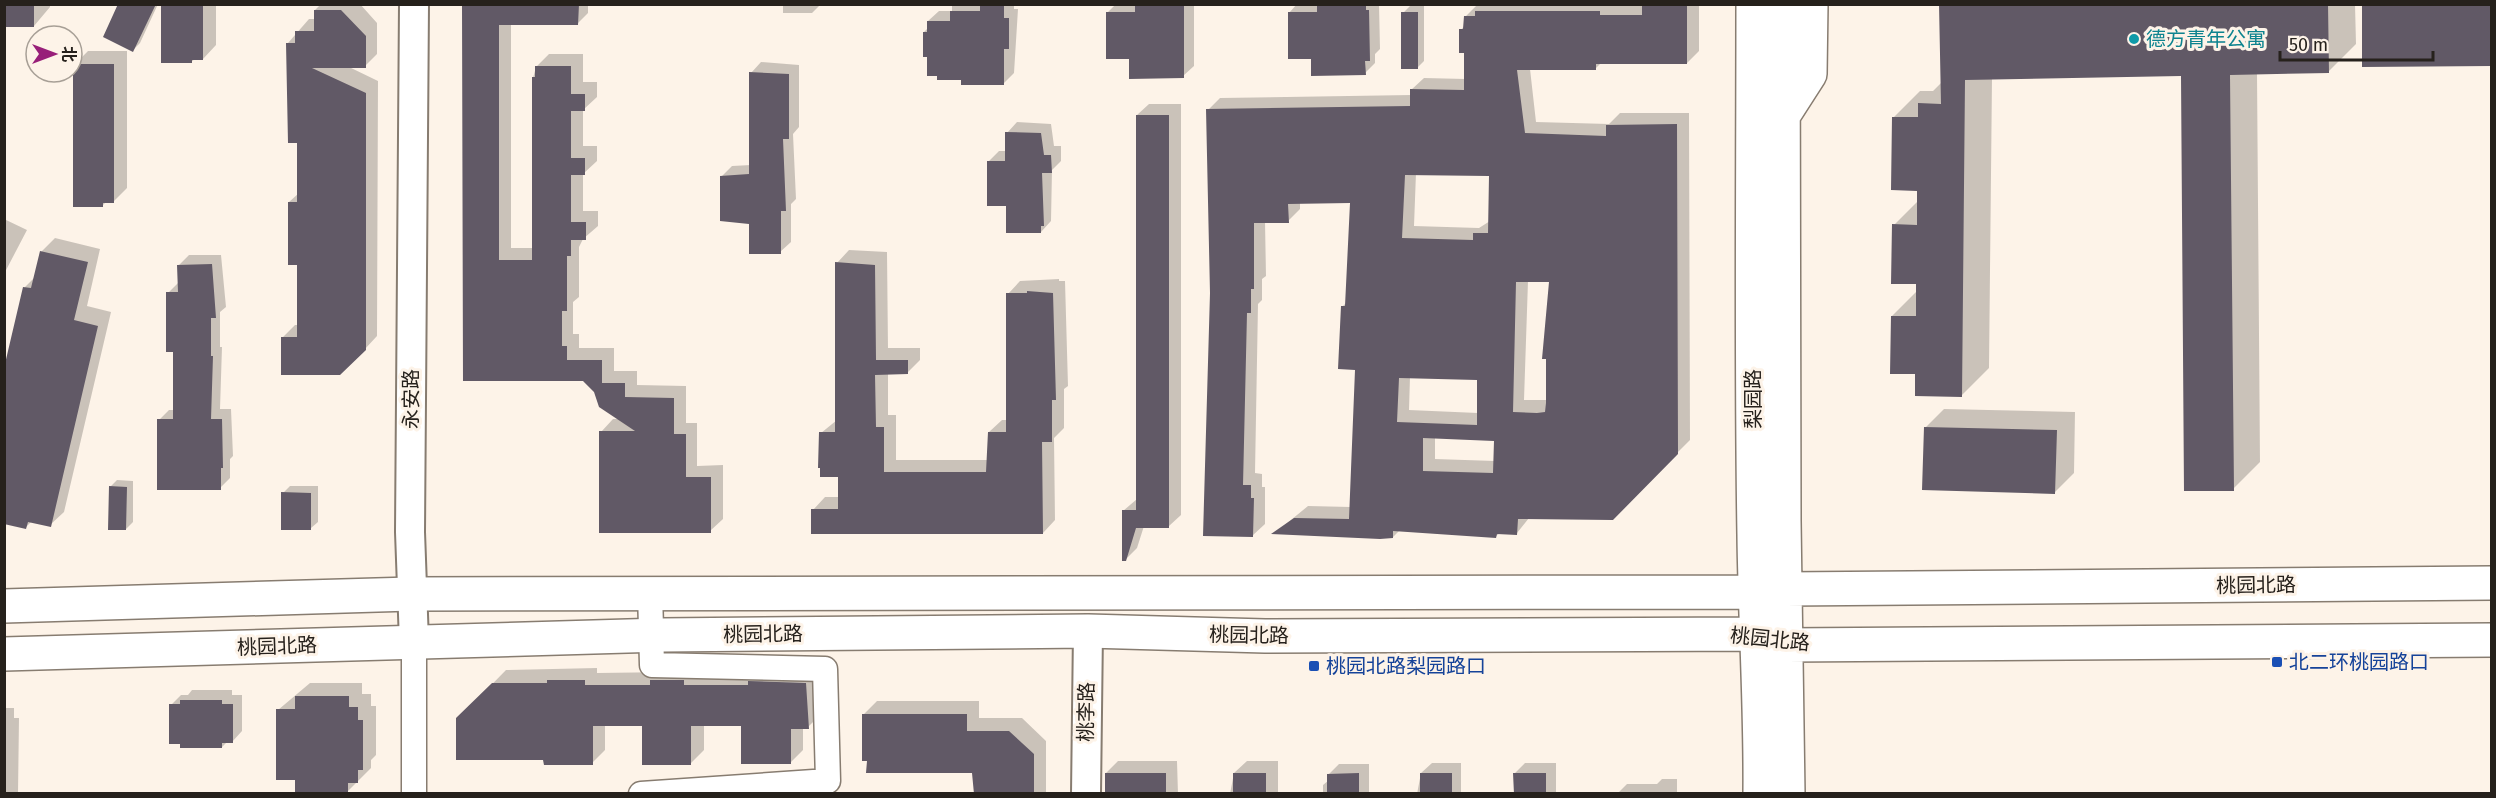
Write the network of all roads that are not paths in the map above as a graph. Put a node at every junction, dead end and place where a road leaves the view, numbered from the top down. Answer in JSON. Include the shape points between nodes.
{"nodes":[{"id":1,"x":414,"y":4,"type":"edge"},
{"id":2,"x":1753,"y":4,"type":"edge"},
{"id":3,"x":1783,"y":4,"type":"edge"},
{"id":4,"x":1810,"y":4,"type":"edge"},
{"id":5,"x":1783,"y":116,"type":"junction"},
{"id":6,"x":2492,"y":583,"type":"edge"},
{"id":7,"x":1770,"y":590,"type":"junction"},
{"id":8,"x":650,"y":592,"type":"junction"},
{"id":9,"x":411,"y":594,"type":"junction"},
{"id":10,"x":4,"y":606,"type":"edge"},
{"id":11,"x":1088,"y":631,"type":"junction"},
{"id":12,"x":1756,"y":634,"type":"junction"},
{"id":13,"x":652,"y":635,"type":"junction"},
{"id":14,"x":2492,"y":640,"type":"edge"},
{"id":15,"x":414,"y":642,"type":"junction"},
{"id":16,"x":1787,"y":645,"type":"junction"},
{"id":17,"x":4,"y":654,"type":"edge"},
{"id":18,"x":414,"y":794,"type":"edge"},
{"id":19,"x":641,"y":794,"type":"edge"},
{"id":20,"x":1086,"y":794,"type":"edge"},
{"id":21,"x":1760,"y":794,"type":"edge"},
{"id":22,"x":1788,"y":794,"type":"edge"}],
"edges":[{"from":1,"to":9,"type":"street","name":"永安路"},
{"from":2,"to":7,"type":"main road","name":"梨园路"},
{"from":3,"to":5,"type":"main road","name":"梨园路"},
{"from":4,"to":5,"type":"main road","via":[[1810,74]]},
{"from":5,"to":7,"type":"main road","name":"梨园路"},
{"from":6,"to":7,"type":"main road","name":"桃园北路"},
{"from":7,"to":8,"type":"main road","name":"桃园北路"},
{"from":7,"to":12,"type":"main road","name":"梨园路"},
{"from":7,"to":16,"type":"main road","name":"梨园路"},
{"from":8,"to":9,"type":"main road","name":"桃园北路"},
{"from":8,"to":13,"type":"street"},
{"from":9,"to":10,"type":"main road","name":"桃园北路"},
{"from":9,"to":15,"type":"street","name":"永安路"},
{"from":11,"to":12,"type":"main road","name":"桃园北路","via":[[1265,636]]},
{"from":11,"to":13,"type":"main road","name":"桃园北路"},
{"from":11,"to":20,"type":"street","name":"桃李路"},
{"from":12,"to":16,"type":"main road","name":"桃园北路"},
{"from":12,"to":21,"type":"main road","name":"梨园路","via":[[1761,700]]},
{"from":13,"to":15,"type":"main road","name":"桃园北路"},
{"from":13,"to":19,"type":"street","via":[[652,665],[825,669],[828,781]]},
{"from":14,"to":16,"type":"main road","name":"桃园北路"},
{"from":15,"to":17,"type":"main road","name":"桃园北路"},
{"from":15,"to":18,"type":"street","name":"永安路"},
{"from":16,"to":22,"type":"main road","name":"梨园路"}]}
